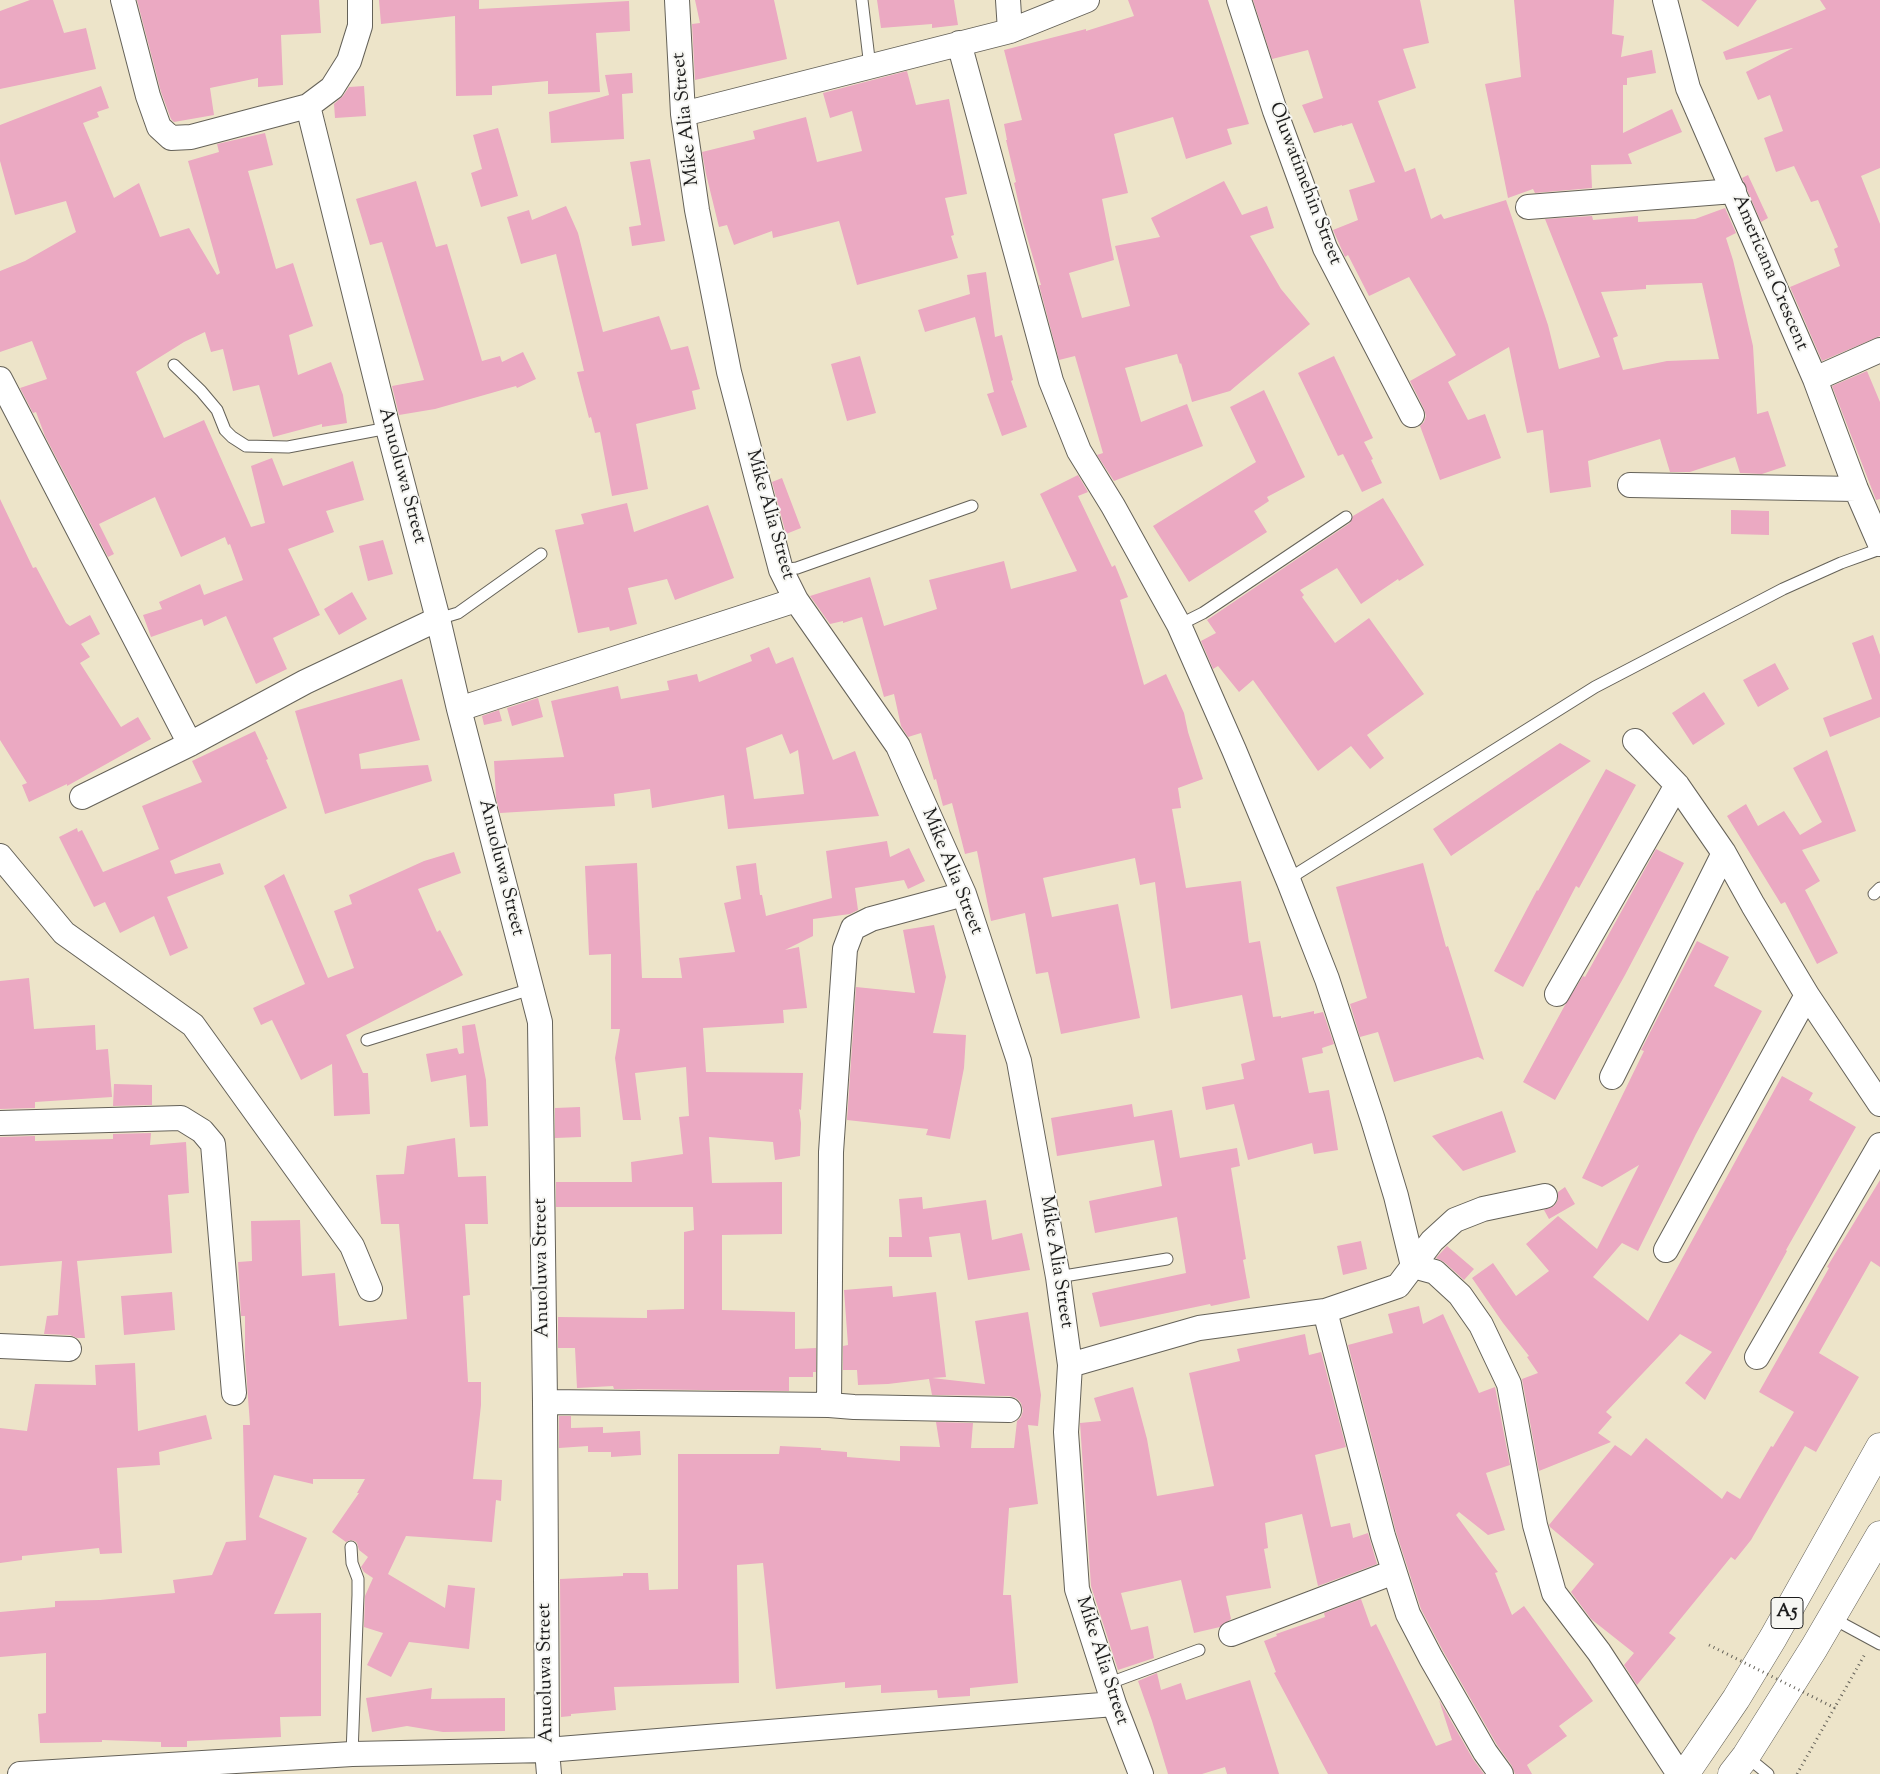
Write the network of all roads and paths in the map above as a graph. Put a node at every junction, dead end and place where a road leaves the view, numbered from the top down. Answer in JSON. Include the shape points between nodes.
{"nodes":[{"id":1,"x":123,"y":0,"type":"edge"},
{"id":2,"x":360,"y":0,"type":"edge"},
{"id":3,"x":677,"y":0,"type":"edge"},
{"id":4,"x":862,"y":0,"type":"edge"},
{"id":5,"x":1008,"y":0,"type":"edge"},
{"id":6,"x":1087,"y":0,"type":"edge"},
{"id":7,"x":1239,"y":0,"type":"edge"},
{"id":8,"x":1665,"y":0,"type":"edge"},
{"id":9,"x":1010,"y":32,"type":"junction"},
{"id":10,"x":959,"y":43,"type":"junction"},
{"id":11,"x":870,"y":66,"type":"junction"},
{"id":12,"x":308,"y":106,"type":"junction"},
{"id":13,"x":683,"y":114,"type":"junction"},
{"id":14,"x":1734,"y":191,"type":"junction"},
{"id":15,"x":1528,"y":206,"type":"dead end"},
{"id":16,"x":1880,"y":350,"type":"edge"},
{"id":17,"x":174,"y":365,"type":"dead end"},
{"id":18,"x":0,"y":379,"type":"edge"},
{"id":19,"x":1815,"y":380,"type":"junction"},
{"id":20,"x":1412,"y":416,"type":"dead end"},
{"id":21,"x":388,"y":428,"type":"junction"},
{"id":22,"x":1630,"y":485,"type":"dead end"},
{"id":23,"x":1856,"y":489,"type":"junction"},
{"id":24,"x":972,"y":506,"type":"dead end"},
{"id":25,"x":1346,"y":517,"type":"dead end"},
{"id":26,"x":1880,"y":544,"type":"edge"},
{"id":27,"x":1880,"y":550,"type":"edge"},
{"id":28,"x":541,"y":554,"type":"dead end"},
{"id":29,"x":781,"y":570,"type":"junction"},
{"id":30,"x":796,"y":600,"type":"junction"},
{"id":31,"x":438,"y":618,"type":"junction"},
{"id":32,"x":1179,"y":625,"type":"junction"},
{"id":33,"x":459,"y":709,"type":"junction"},
{"id":34,"x":1635,"y":741,"type":"dead end"},
{"id":35,"x":190,"y":744,"type":"junction"},
{"id":36,"x":1677,"y":785,"type":"junction"},
{"id":37,"x":82,"y":797,"type":"dead end"},
{"id":38,"x":1724,"y":853,"type":"junction"},
{"id":39,"x":0,"y":856,"type":"edge"},
{"id":40,"x":1289,"y":882,"type":"junction"},
{"id":41,"x":964,"y":894,"type":"junction"},
{"id":42,"x":531,"y":988,"type":"junction"},
{"id":43,"x":1557,"y":994,"type":"dead end"},
{"id":44,"x":1807,"y":995,"type":"junction"},
{"id":45,"x":368,"y":1040,"type":"dead end"},
{"id":46,"x":1612,"y":1077,"type":"dead end"},
{"id":47,"x":1880,"y":1104,"type":"edge"},
{"id":48,"x":0,"y":1123,"type":"edge"},
{"id":49,"x":1880,"y":1145,"type":"edge"},
{"id":50,"x":1545,"y":1196,"type":"dead end"},
{"id":51,"x":1666,"y":1250,"type":"dead end"},
{"id":52,"x":1168,"y":1259,"type":"dead end"},
{"id":53,"x":1413,"y":1266,"type":"junction"},
{"id":54,"x":1058,"y":1277,"type":"junction"},
{"id":55,"x":370,"y":1289,"type":"dead end"},
{"id":56,"x":1325,"y":1311,"type":"junction"},
{"id":57,"x":0,"y":1346,"type":"edge"},
{"id":58,"x":69,"y":1349,"type":"dead end"},
{"id":59,"x":1757,"y":1357,"type":"dead end"},
{"id":60,"x":1070,"y":1365,"type":"junction"},
{"id":61,"x":234,"y":1393,"type":"dead end"},
{"id":62,"x":545,"y":1402,"type":"junction"},
{"id":63,"x":829,"y":1405,"type":"junction"},
{"id":64,"x":1009,"y":1410,"type":"dead end"},
{"id":65,"x":1880,"y":1447,"type":"edge"},
{"id":66,"x":1880,"y":1535,"type":"edge"},
{"id":67,"x":351,"y":1547,"type":"dead end"},
{"id":68,"x":1394,"y":1572,"type":"junction"},
{"id":69,"x":1832,"y":1618,"type":"junction"},
{"id":70,"x":1231,"y":1634,"type":"dead end"},
{"id":71,"x":1876,"y":1642,"type":"edge"},
{"id":72,"x":1709,"y":1645,"type":"dead end"},
{"id":73,"x":1198,"y":1650,"type":"dead end"},
{"id":74,"x":1110,"y":1694,"type":"junction"},
{"id":75,"x":1835,"y":1708,"type":"junction"},
{"id":76,"x":547,"y":1750,"type":"junction"},
{"id":77,"x":352,"y":1754,"type":"junction"},
{"id":78,"x":1739,"y":1765,"type":"edge"},
{"id":79,"x":20,"y":1774,"type":"edge"},
{"id":80,"x":549,"y":1774,"type":"edge"},
{"id":81,"x":1141,"y":1774,"type":"edge"},
{"id":82,"x":1501,"y":1774,"type":"edge"},
{"id":83,"x":1679,"y":1774,"type":"edge"},
{"id":84,"x":1685,"y":1774,"type":"edge"},
{"id":85,"x":1768,"y":1774,"type":"edge"},
{"id":86,"x":1796,"y":1774,"type":"edge"}],
"edges":[{"from":1,"to":12,"type":"street","via":[[151,104],[159,127],[171,138],[191,137]]},
{"from":2,"to":12,"type":"street","via":[[360,26],[349,61],[332,88]]},
{"from":3,"to":13,"type":"street","name":"Mike Alia Street"},
{"from":4,"to":11,"type":"lane"},
{"from":5,"to":9,"type":"street"},
{"from":6,"to":9,"type":"street"},
{"from":7,"to":20,"type":"street","name":"Oluwatimehin Street","via":[[1324,248]]},
{"from":8,"to":14,"type":"street","name":"Americana Crescent","via":[[1688,88]]},
{"from":9,"to":10,"type":"street"},
{"from":10,"to":11,"type":"street"},
{"from":10,"to":32,"type":"street","via":[[1051,381],[1079,451]]},
{"from":11,"to":13,"type":"street"},
{"from":12,"to":21,"type":"street","name":"Anuoluwa Street"},
{"from":13,"to":29,"type":"street","name":"Mike Alia Street","via":[[730,372]]},
{"from":14,"to":15,"type":"street"},
{"from":14,"to":19,"type":"street","name":"Americana Crescent"},
{"from":16,"to":19,"type":"street"},
{"from":17,"to":21,"type":"lane","via":[[217,410],[225,430],[246,446],[288,447]]},
{"from":18,"to":35,"type":"street"},
{"from":19,"to":23,"type":"street","name":"Americana Crescent"},
{"from":21,"to":31,"type":"street","name":"Anuoluwa Street"},
{"from":22,"to":23,"type":"street"},
{"from":23,"to":26,"type":"street","name":"Americana Crescent"},
{"from":24,"to":29,"type":"lane","via":[[798,568]]},
{"from":25,"to":32,"type":"lane","via":[[1203,613]]},
{"from":27,"to":40,"type":"lane","via":[[1783,589],[1595,687],[1298,873]]},
{"from":28,"to":31,"type":"lane","via":[[458,613]]},
{"from":29,"to":30,"type":"street","name":"Mike Alia Street"},
{"from":30,"to":33,"type":"street"},
{"from":30,"to":41,"type":"street","name":"Mike Alia Street","via":[[898,746]]},
{"from":31,"to":33,"type":"street","name":"Anuoluwa Street"},
{"from":31,"to":35,"type":"street","via":[[304,682]]},
{"from":32,"to":40,"type":"street"},
{"from":33,"to":42,"type":"street","name":"Anuoluwa Street"},
{"from":34,"to":36,"type":"street"},
{"from":35,"to":37,"type":"street"},
{"from":36,"to":38,"type":"street"},
{"from":36,"to":43,"type":"street"},
{"from":38,"to":44,"type":"street"},
{"from":38,"to":46,"type":"street"},
{"from":39,"to":55,"type":"street","via":[[64,933],[193,1025],[352,1246]]},
{"from":40,"to":53,"type":"street","via":[[1327,979],[1374,1120]]},
{"from":41,"to":54,"type":"street","name":"Mike Alia Street","via":[[1019,1061]]},
{"from":41,"to":63,"type":"street","via":[[871,919],[853,928],[845,950],[831,1152]]},
{"from":42,"to":45,"type":"lane"},
{"from":42,"to":62,"type":"street","name":"Anuoluwa Street","via":[[540,1022]]},
{"from":44,"to":47,"type":"street"},
{"from":44,"to":51,"type":"street"},
{"from":48,"to":61,"type":"street","via":[[181,1118],[202,1131],[214,1144]]},
{"from":49,"to":59,"type":"street"},
{"from":50,"to":53,"type":"street","via":[[1483,1209],[1455,1220],[1432,1241]]},
{"from":52,"to":54,"type":"lane"},
{"from":53,"to":56,"type":"street","via":[[1398,1286]]},
{"from":53,"to":83,"type":"street","via":[[1435,1272],[1460,1295],[1481,1325],[1509,1384],[1535,1525],[1554,1593],[1599,1652]]},
{"from":54,"to":60,"type":"street","name":"Mike Alia Street"},
{"from":56,"to":60,"type":"street","via":[[1199,1328]]},
{"from":56,"to":68,"type":"street"},
{"from":57,"to":58,"type":"street"},
{"from":60,"to":74,"type":"street","name":"Mike Alia Street","via":[[1066,1432],[1077,1589]]},
{"from":62,"to":63,"type":"street"},
{"from":62,"to":76,"type":"street","name":"Anuoluwa Street"},
{"from":63,"to":64,"type":"street"},
{"from":65,"to":84,"type":"highway","number":"A5","via":[[1773,1638],[1736,1700]]},
{"from":66,"to":69,"type":"highway","number":"A5"},
{"from":67,"to":77,"type":"lane","via":[[358,1579]]},
{"from":68,"to":70,"type":"street"},
{"from":68,"to":82,"type":"street","via":[[1408,1614],[1430,1658]]},
{"from":69,"to":71,"type":"lane"},
{"from":69,"to":78,"type":"highway","number":"A5"},
{"from":71,"to":75,"type":"path"},
{"from":72,"to":75,"type":"path","bridge":true},
{"from":73,"to":74,"type":"lane"},
{"from":74,"to":76,"type":"street"},
{"from":74,"to":81,"type":"street","name":"Mike Alia Street"},
{"from":75,"to":86,"type":"path"},
{"from":76,"to":77,"type":"street"},
{"from":76,"to":80,"type":"street","name":"Anuoluwa Street"},
{"from":77,"to":79,"type":"street"},
{"from":78,"to":85,"type":"lane"}]}
